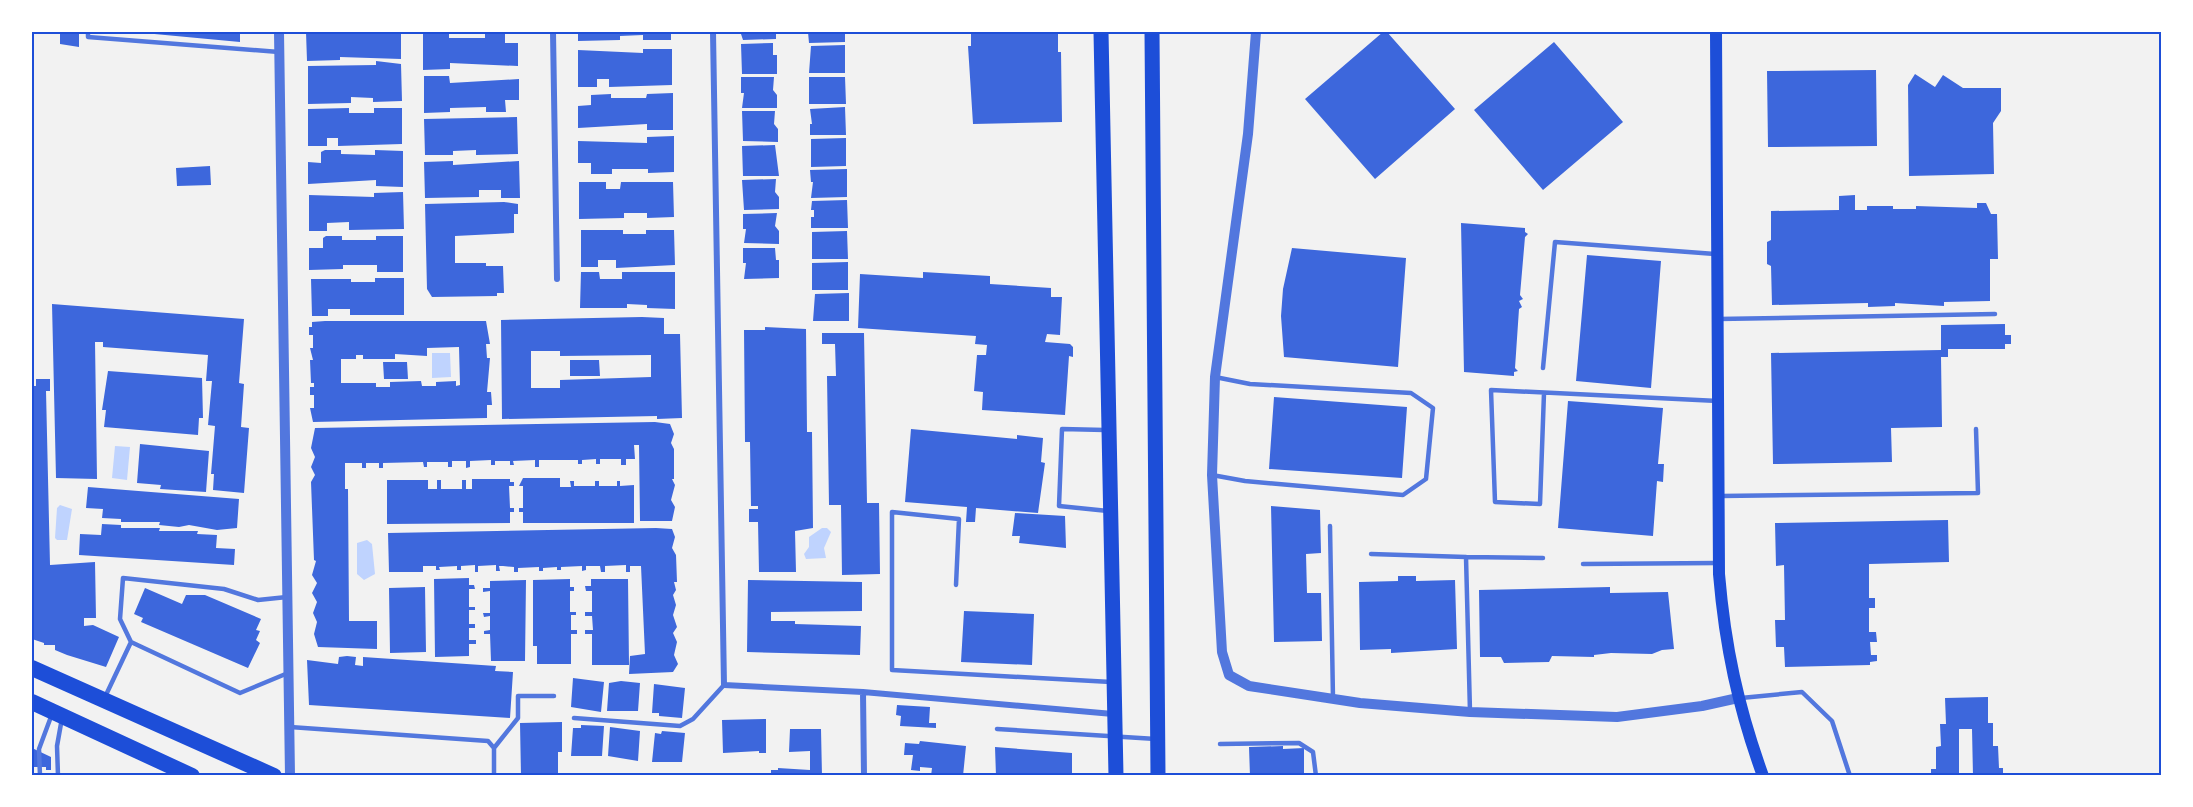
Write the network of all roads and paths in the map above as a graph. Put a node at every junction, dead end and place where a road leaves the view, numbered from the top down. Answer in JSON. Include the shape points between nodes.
{"nodes":[{"id":1,"x":88,"y":32,"type":"edge"},
{"id":2,"x":279,"y":32,"type":"edge"},
{"id":3,"x":553,"y":32,"type":"edge"},
{"id":4,"x":713,"y":32,"type":"edge"},
{"id":5,"x":1101,"y":32,"type":"edge"},
{"id":6,"x":1152,"y":32,"type":"edge"},
{"id":7,"x":1256,"y":32,"type":"edge"},
{"id":8,"x":1716,"y":32,"type":"edge"},
{"id":9,"x":279,"y":52,"type":"junction"},
{"id":10,"x":1718,"y":254,"type":"junction"},
{"id":11,"x":557,"y":279,"type":"dead end"},
{"id":12,"x":1995,"y":314,"type":"dead end"},
{"id":13,"x":1718,"y":319,"type":"junction"},
{"id":14,"x":1543,"y":368,"type":"dead end"},
{"id":15,"x":1215,"y":377,"type":"junction"},
{"id":16,"x":1544,"y":393,"type":"junction"},
{"id":17,"x":1718,"y":401,"type":"junction"},
{"id":18,"x":1976,"y":429,"type":"dead end"},
{"id":19,"x":1109,"y":430,"type":"junction"},
{"id":20,"x":1212,"y":475,"type":"junction"},
{"id":21,"x":1718,"y":496,"type":"junction"},
{"id":22,"x":1110,"y":511,"type":"junction"},
{"id":23,"x":1330,"y":526,"type":"dead end"},
{"id":24,"x":1371,"y":554,"type":"dead end"},
{"id":25,"x":1466,"y":557,"type":"junction"},
{"id":26,"x":1543,"y":558,"type":"dead end"},
{"id":27,"x":1718,"y":563,"type":"junction"},
{"id":28,"x":1583,"y":564,"type":"dead end"},
{"id":29,"x":956,"y":585,"type":"dead end"},
{"id":30,"x":287,"y":597,"type":"junction"},
{"id":31,"x":131,"y":642,"type":"junction"},
{"id":32,"x":32,"y":668,"type":"edge"},
{"id":33,"x":288,"y":673,"type":"junction"},
{"id":34,"x":1113,"y":682,"type":"junction"},
{"id":35,"x":724,"y":685,"type":"junction"},
{"id":36,"x":863,"y":692,"type":"junction"},
{"id":37,"x":554,"y":696,"type":"dead end"},
{"id":38,"x":1738,"y":698,"type":"junction"},
{"id":39,"x":1333,"y":699,"type":"junction"},
{"id":40,"x":103,"y":700,"type":"junction"},
{"id":41,"x":32,"y":702,"type":"edge"},
{"id":42,"x":1470,"y":712,"type":"junction"},
{"id":43,"x":58,"y":714,"type":"junction"},
{"id":44,"x":1114,"y":714,"type":"junction"},
{"id":45,"x":574,"y":718,"type":"dead end"},
{"id":46,"x":289,"y":727,"type":"junction"},
{"id":47,"x":997,"y":729,"type":"dead end"},
{"id":48,"x":1114,"y":735,"type":"junction"},
{"id":49,"x":1157,"y":739,"type":"junction"},
{"id":50,"x":1220,"y":744,"type":"dead end"},
{"id":51,"x":494,"y":748,"type":"junction"},
{"id":52,"x":40,"y":776,"type":"edge"},
{"id":53,"x":58,"y":776,"type":"edge"},
{"id":54,"x":192,"y":776,"type":"edge"},
{"id":55,"x":274,"y":776,"type":"edge"},
{"id":56,"x":290,"y":776,"type":"edge"},
{"id":57,"x":494,"y":776,"type":"edge"},
{"id":58,"x":864,"y":776,"type":"edge"},
{"id":59,"x":1116,"y":776,"type":"edge"},
{"id":60,"x":1158,"y":776,"type":"edge"},
{"id":61,"x":1316,"y":776,"type":"edge"},
{"id":62,"x":1763,"y":776,"type":"edge"},
{"id":63,"x":1850,"y":776,"type":"edge"}],
"edges":[{"from":1,"to":9,"type":"lane","via":[[88,37]]},
{"from":2,"to":9,"type":"street"},
{"from":3,"to":11,"type":"street"},
{"from":4,"to":35,"type":"street"},
{"from":5,"to":19,"type":"main road"},
{"from":6,"to":49,"type":"main road"},
{"from":7,"to":15,"type":"street","via":[[1248,134]]},
{"from":8,"to":10,"type":"main road"},
{"from":9,"to":30,"type":"street"},
{"from":10,"to":13,"type":"main road"},
{"from":10,"to":14,"type":"lane","via":[[1555,242]]},
{"from":12,"to":13,"type":"lane"},
{"from":13,"to":17,"type":"main road"},
{"from":15,"to":20,"type":"street"},
{"from":15,"to":20,"type":"lane","via":[[1250,384],[1411,393],[1433,408],[1426,479],[1403,495]]},
{"from":16,"to":16,"type":"lane","via":[[1491,390],[1495,502],[1540,504]]},
{"from":16,"to":17,"type":"lane"},
{"from":17,"to":21,"type":"main road"},
{"from":18,"to":21,"type":"lane","via":[[1978,493]]},
{"from":19,"to":22,"type":"main road"},
{"from":19,"to":22,"type":"lane","via":[[1062,429],[1059,506]]},
{"from":20,"to":39,"type":"street","via":[[1222,652],[1229,675],[1249,686]]},
{"from":21,"to":27,"type":"main road"},
{"from":22,"to":34,"type":"main road"},
{"from":23,"to":39,"type":"lane"},
{"from":24,"to":25,"type":"lane"},
{"from":25,"to":26,"type":"lane"},
{"from":25,"to":42,"type":"lane"},
{"from":27,"to":28,"type":"lane"},
{"from":27,"to":38,"type":"main road","via":[[1725,639]]},
{"from":29,"to":34,"type":"lane","via":[[959,519],[892,512],[892,670]]},
{"from":30,"to":31,"type":"lane","via":[[258,600],[224,589],[123,578],[120,619]]},
{"from":30,"to":33,"type":"street"},
{"from":31,"to":33,"type":"lane","via":[[240,693]]},
{"from":31,"to":40,"type":"lane"},
{"from":32,"to":40,"type":"highway"},
{"from":33,"to":46,"type":"street"},
{"from":34,"to":44,"type":"main road"},
{"from":35,"to":36,"type":"street"},
{"from":35,"to":45,"type":"lane","via":[[693,719],[680,726]]},
{"from":36,"to":44,"type":"street"},
{"from":36,"to":58,"type":"street"},
{"from":37,"to":51,"type":"lane","via":[[518,696],[518,718]]},
{"from":38,"to":42,"type":"street","via":[[1617,717]]},
{"from":38,"to":62,"type":"main road"},
{"from":38,"to":63,"type":"lane","via":[[1802,692],[1832,721]]},
{"from":39,"to":42,"type":"street"},
{"from":40,"to":55,"type":"highway"},
{"from":41,"to":43,"type":"highway"},
{"from":43,"to":52,"type":"lane","via":[[39,749]]},
{"from":43,"to":53,"type":"lane"},
{"from":43,"to":54,"type":"highway"},
{"from":44,"to":48,"type":"main road"},
{"from":46,"to":51,"type":"lane","via":[[488,741]]},
{"from":46,"to":56,"type":"street"},
{"from":47,"to":48,"type":"lane"},
{"from":48,"to":49,"type":"lane"},
{"from":48,"to":59,"type":"main road"},
{"from":49,"to":60,"type":"main road"},
{"from":50,"to":61,"type":"lane","via":[[1299,743],[1313,752]]},
{"from":51,"to":57,"type":"lane"}]}
